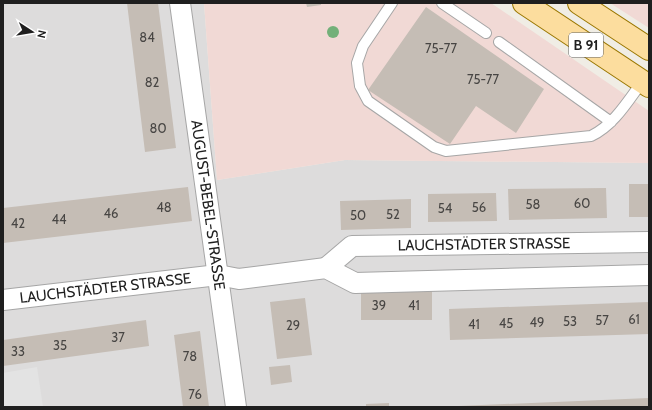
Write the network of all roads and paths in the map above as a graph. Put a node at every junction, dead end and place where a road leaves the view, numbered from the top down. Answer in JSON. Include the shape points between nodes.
{"nodes":[{"id":1,"x":180,"y":3,"type":"edge"},
{"id":2,"x":392,"y":3,"type":"edge"},
{"id":3,"x":442,"y":3,"type":"edge"},
{"id":4,"x":524,"y":3,"type":"edge"},
{"id":5,"x":579,"y":3,"type":"edge"},
{"id":6,"x":486,"y":33,"type":"dead end"},
{"id":7,"x":499,"y":42,"type":"dead end"},
{"id":8,"x":649,"y":49,"type":"edge"},
{"id":9,"x":646,"y":84,"type":"edge"},
{"id":10,"x":611,"y":122,"type":"junction"},
{"id":11,"x":649,"y":242,"type":"edge"},
{"id":12,"x":326,"y":268,"type":"junction"},
{"id":13,"x":218,"y":275,"type":"junction"},
{"id":14,"x":649,"y":275,"type":"edge"},
{"id":15,"x":3,"y":300,"type":"edge"},
{"id":16,"x":236,"y":407,"type":"edge"}],
"edges":[{"from":1,"to":13,"type":"street","name":"AUGUST-BEBEL-STRASSE"},
{"from":2,"to":10,"type":"lane","via":[[363,46],[357,63],[360,86],[368,101],[434,147],[446,151],[591,136]]},
{"from":3,"to":6,"type":"lane"},
{"from":4,"to":9,"type":"main road","number":"B 91"},
{"from":5,"to":8,"type":"main road","number":"B 91"},
{"from":7,"to":10,"type":"lane"},
{"from":9,"to":10,"type":"lane"},
{"from":11,"to":12,"type":"street","name":"LAUCHSTÄDTER STRASSE","via":[[352,246]]},
{"from":12,"to":13,"type":"street","name":"LAUCHSTÄDTER STRASSE","via":[[239,279]]},
{"from":12,"to":14,"type":"street","via":[[355,283]]},
{"from":13,"to":15,"type":"street","name":"LAUCHSTÄDTER STRASSE"},
{"from":13,"to":16,"type":"street","name":"AUGUST-BEBEL-STRASSE"}]}
